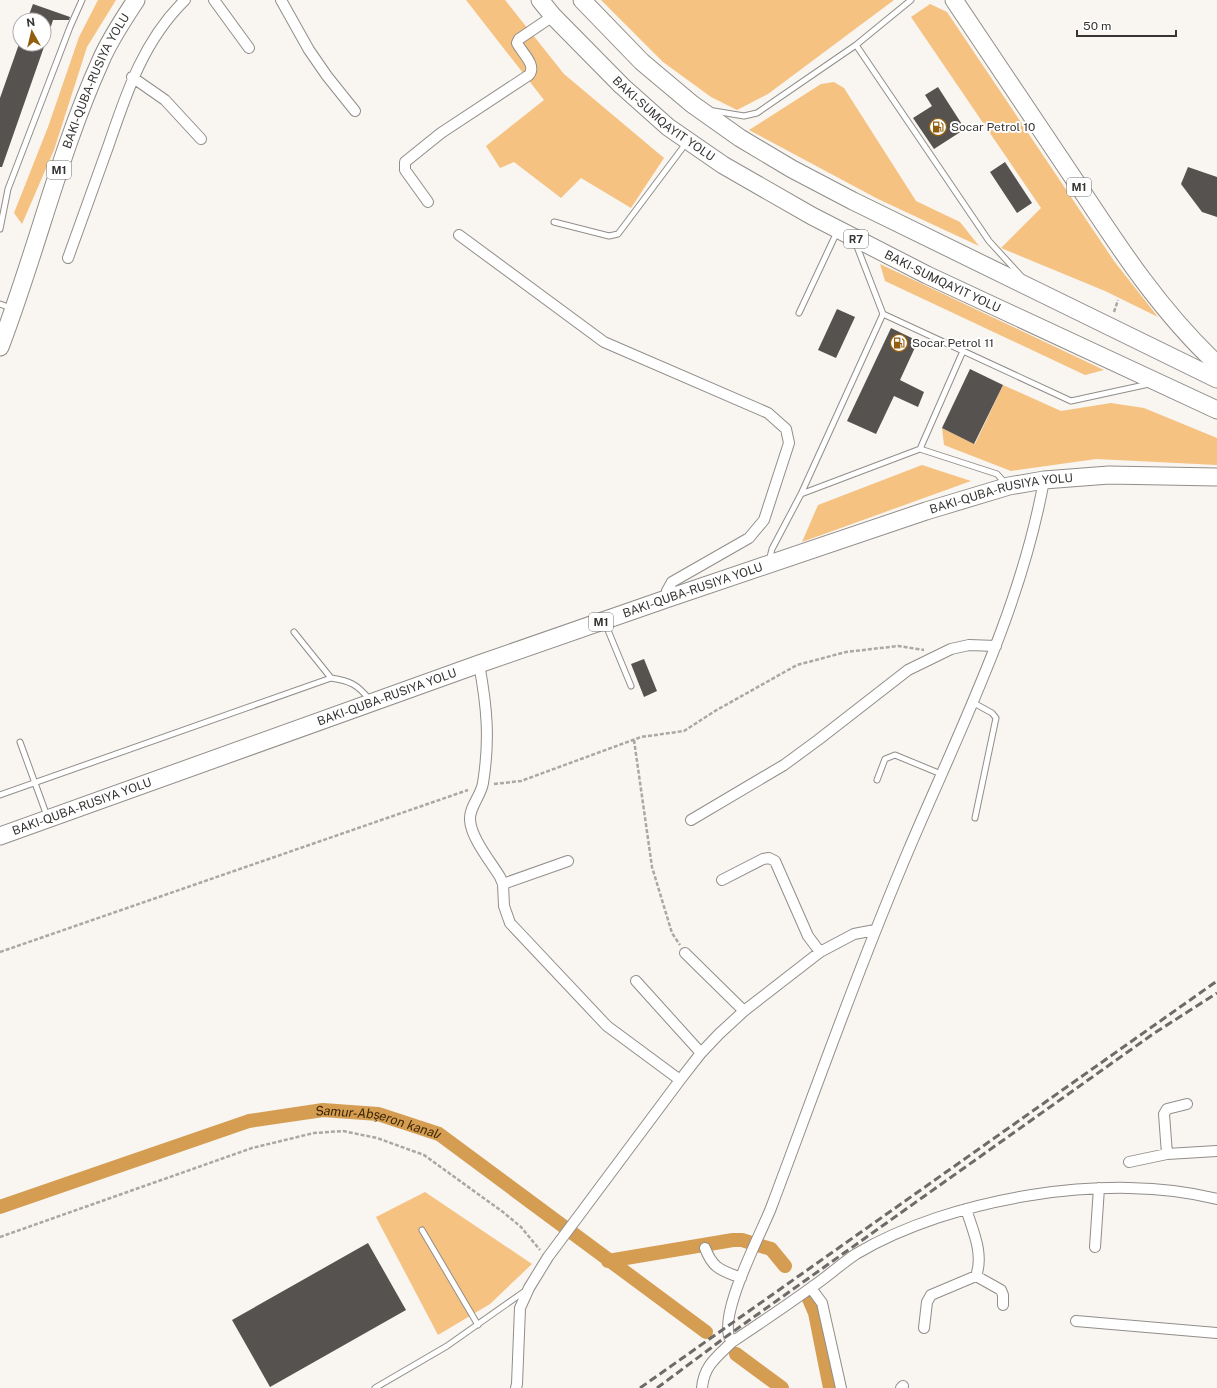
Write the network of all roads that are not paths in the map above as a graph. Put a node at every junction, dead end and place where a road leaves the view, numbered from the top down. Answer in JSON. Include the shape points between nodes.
{"nodes":[{"id":1,"x":82,"y":0,"type":"edge"},
{"id":2,"x":136,"y":0,"type":"edge"},
{"id":3,"x":184,"y":0,"type":"edge"},
{"id":4,"x":214,"y":0,"type":"edge"},
{"id":5,"x":281,"y":0,"type":"edge"},
{"id":6,"x":540,"y":0,"type":"edge"},
{"id":7,"x":582,"y":0,"type":"edge"},
{"id":8,"x":911,"y":0,"type":"edge"},
{"id":9,"x":954,"y":0,"type":"edge"},
{"id":10,"x":553,"y":16,"type":"junction"},
{"id":11,"x":856,"y":45,"type":"junction"},
{"id":12,"x":249,"y":48,"type":"dead end"},
{"id":13,"x":132,"y":77,"type":"junction"},
{"id":14,"x":692,"y":104,"type":"junction"},
{"id":15,"x":355,"y":111,"type":"dead end"},
{"id":16,"x":201,"y":139,"type":"dead end"},
{"id":17,"x":688,"y":141,"type":"junction"},
{"id":18,"x":428,"y":202,"type":"dead end"},
{"id":19,"x":554,"y":222,"type":"dead end"},
{"id":20,"x":0,"y":229,"type":"edge"},
{"id":21,"x":838,"y":229,"type":"junction"},
{"id":22,"x":459,"y":236,"type":"dead end"},
{"id":23,"x":853,"y":237,"type":"junction"},
{"id":24,"x":68,"y":258,"type":"dead end"},
{"id":25,"x":1036,"y":290,"type":"junction"},
{"id":26,"x":7,"y":307,"type":"edge"},
{"id":27,"x":799,"y":313,"type":"dead end"},
{"id":28,"x":883,"y":314,"type":"junction"},
{"id":29,"x":0,"y":347,"type":"edge"},
{"id":30,"x":963,"y":351,"type":"junction"},
{"id":31,"x":1217,"y":364,"type":"edge"},
{"id":32,"x":1217,"y":379,"type":"edge"},
{"id":33,"x":1156,"y":382,"type":"junction"},
{"id":34,"x":1217,"y":410,"type":"edge"},
{"id":35,"x":920,"y":450,"type":"junction"},
{"id":36,"x":1217,"y":477,"type":"edge"},
{"id":37,"x":1044,"y":480,"type":"junction"},
{"id":38,"x":1009,"y":486,"type":"junction"},
{"id":39,"x":801,"y":494,"type":"junction"},
{"id":40,"x":768,"y":564,"type":"junction"},
{"id":41,"x":666,"y":599,"type":"junction"},
{"id":42,"x":604,"y":621,"type":"junction"},
{"id":43,"x":294,"y":632,"type":"dead end"},
{"id":44,"x":996,"y":646,"type":"junction"},
{"id":45,"x":479,"y":664,"type":"junction"},
{"id":46,"x":331,"y":678,"type":"junction"},
{"id":47,"x":631,"y":686,"type":"dead end"},
{"id":48,"x":371,"y":702,"type":"junction"},
{"id":49,"x":972,"y":702,"type":"junction"},
{"id":50,"x":20,"y":742,"type":"dead end"},
{"id":51,"x":940,"y":774,"type":"junction"},
{"id":52,"x":877,"y":780,"type":"dead end"},
{"id":53,"x":36,"y":783,"type":"junction"},
{"id":54,"x":0,"y":795,"type":"edge"},
{"id":55,"x":48,"y":818,"type":"junction"},
{"id":56,"x":975,"y":818,"type":"dead end"},
{"id":57,"x":691,"y":820,"type":"dead end"},
{"id":58,"x":0,"y":836,"type":"edge"},
{"id":59,"x":568,"y":861,"type":"dead end"},
{"id":60,"x":722,"y":880,"type":"dead end"},
{"id":61,"x":503,"y":884,"type":"junction"},
{"id":62,"x":875,"y":930,"type":"junction"},
{"id":63,"x":820,"y":952,"type":"junction"},
{"id":64,"x":685,"y":953,"type":"road end"},
{"id":65,"x":636,"y":981,"type":"dead end"},
{"id":66,"x":744,"y":1011,"type":"junction"},
{"id":67,"x":701,"y":1053,"type":"junction"},
{"id":68,"x":680,"y":1080,"type":"junction"},
{"id":69,"x":1187,"y":1104,"type":"dead end"},
{"id":70,"x":1217,"y":1151,"type":"edge"},
{"id":71,"x":1167,"y":1154,"type":"junction"},
{"id":72,"x":1129,"y":1162,"type":"dead end"},
{"id":73,"x":1099,"y":1188,"type":"junction"},
{"id":74,"x":1217,"y":1199,"type":"edge"},
{"id":75,"x":966,"y":1209,"type":"junction"},
{"id":76,"x":422,"y":1230,"type":"dead end"},
{"id":77,"x":1094,"y":1247,"type":"dead end"},
{"id":78,"x":704,"y":1248,"type":"dead end"},
{"id":79,"x":976,"y":1276,"type":"junction"},
{"id":80,"x":741,"y":1278,"type":"junction"},
{"id":81,"x":529,"y":1288,"type":"junction"},
{"id":82,"x":811,"y":1288,"type":"junction"},
{"id":83,"x":1003,"y":1305,"type":"dead end"},
{"id":84,"x":1076,"y":1321,"type":"dead end"},
{"id":85,"x":478,"y":1326,"type":"junction"},
{"id":86,"x":924,"y":1328,"type":"dead end"},
{"id":87,"x":1217,"y":1333,"type":"edge"},
{"id":88,"x":732,"y":1342,"type":"junction"},
{"id":89,"x":375,"y":1388,"type":"edge"},
{"id":90,"x":516,"y":1388,"type":"edge"},
{"id":91,"x":702,"y":1388,"type":"edge"},
{"id":92,"x":841,"y":1388,"type":"edge"}],
"edges":[{"from":1,"to":20,"type":"lane","via":[[8,189]]},
{"from":2,"to":26,"type":"highway","number":"M1","via":[[101,60]]},
{"from":3,"to":13,"type":"street","via":[[172,12],[147,47]]},
{"from":4,"to":12,"type":"street"},
{"from":5,"to":15,"type":"street","via":[[309,50]]},
{"from":6,"to":10,"type":"highway","number":"R7"},
{"from":7,"to":14,"type":"highway","via":[[642,62]]},
{"from":8,"to":11,"type":"lane"},
{"from":9,"to":31,"type":"highway","number":"M1","via":[[1122,252],[1155,296]]},
{"from":10,"to":17,"type":"highway","number":"R7","via":[[622,86],[668,127]]},
{"from":10,"to":18,"type":"street","via":[[517,43],[532,66],[529,75],[441,133],[405,162],[405,170]]},
{"from":11,"to":14,"type":"lane","via":[[757,113],[733,115]]},
{"from":11,"to":25,"type":"lane","via":[[989,241]]},
{"from":13,"to":16,"type":"street","via":[[165,100]]},
{"from":13,"to":24,"type":"street"},
{"from":14,"to":25,"type":"highway","via":[[740,138],[792,169]]},
{"from":17,"to":19,"type":"lane","via":[[618,234],[609,236]]},
{"from":17,"to":21,"type":"highway","number":"R7","via":[[723,165]]},
{"from":21,"to":23,"type":"highway","number":"R7"},
{"from":21,"to":27,"type":"lane"},
{"from":22,"to":41,"type":"street","via":[[604,342],[768,413],[786,429],[789,443],[764,520],[749,538],[672,582]]},
{"from":23,"to":28,"type":"lane"},
{"from":23,"to":33,"type":"highway","number":"R7","via":[[927,275]]},
{"from":25,"to":32,"type":"highway"},
{"from":26,"to":29,"type":"highway","number":"M1"},
{"from":28,"to":30,"type":"lane"},
{"from":28,"to":39,"type":"lane"},
{"from":30,"to":33,"type":"lane","via":[[1071,401]]},
{"from":30,"to":35,"type":"lane"},
{"from":33,"to":34,"type":"highway","number":"R7"},
{"from":35,"to":38,"type":"lane","via":[[997,474]]},
{"from":35,"to":39,"type":"lane"},
{"from":36,"to":37,"type":"highway","number":"M1","via":[[1109,474]]},
{"from":37,"to":38,"type":"highway","number":"M1"},
{"from":37,"to":44,"type":"street","via":[[1038,517],[1028,552]]},
{"from":38,"to":40,"type":"highway","number":"M1"},
{"from":39,"to":40,"type":"lane","via":[[772,549]]},
{"from":40,"to":41,"type":"highway","number":"M1"},
{"from":41,"to":42,"type":"highway","number":"M1"},
{"from":42,"to":45,"type":"highway","number":"M1"},
{"from":42,"to":47,"type":"lane"},
{"from":43,"to":46,"type":"lane"},
{"from":44,"to":49,"type":"street"},
{"from":44,"to":57,"type":"street","via":[[969,645],[951,649],[908,670],[784,765]]},
{"from":45,"to":48,"type":"highway","number":"M1"},
{"from":45,"to":61,"type":"street","via":[[486,700],[488,736],[483,785],[470,820],[474,835]]},
{"from":46,"to":48,"type":"lane","via":[[348,681],[361,689]]},
{"from":46,"to":53,"type":"lane"},
{"from":48,"to":55,"type":"highway","number":"M1"},
{"from":49,"to":51,"type":"street"},
{"from":49,"to":56,"type":"lane","via":[[992,712],[996,718]]},
{"from":50,"to":53,"type":"lane"},
{"from":51,"to":52,"type":"lane","via":[[895,756],[885,758]]},
{"from":51,"to":62,"type":"street"},
{"from":53,"to":54,"type":"lane"},
{"from":53,"to":55,"type":"lane"},
{"from":55,"to":58,"type":"highway","number":"M1"},
{"from":59,"to":61,"type":"street"},
{"from":60,"to":63,"type":"street","via":[[763,859],[775,860],[808,936]]},
{"from":61,"to":68,"type":"street","via":[[504,906],[510,923],[607,1026]]},
{"from":62,"to":63,"type":"street","via":[[854,934]]},
{"from":62,"to":80,"type":"street","via":[[766,1220]]},
{"from":63,"to":66,"type":"street"},
{"from":64,"to":66,"type":"street"},
{"from":65,"to":67,"type":"street"},
{"from":66,"to":67,"type":"street"},
{"from":67,"to":68,"type":"street"},
{"from":68,"to":81,"type":"street","via":[[548,1257]]},
{"from":69,"to":71,"type":"street","via":[[1167,1109],[1164,1114]]},
{"from":70,"to":71,"type":"street"},
{"from":71,"to":72,"type":"street"},
{"from":73,"to":74,"type":"street","via":[[1183,1192]]},
{"from":73,"to":75,"type":"street","via":[[1039,1194]]},
{"from":73,"to":77,"type":"street"},
{"from":75,"to":79,"type":"street","via":[[979,1256]]},
{"from":75,"to":82,"type":"street","via":[[894,1234],[855,1255]]},
{"from":76,"to":85,"type":"lane"},
{"from":78,"to":80,"type":"street","via":[[708,1258],[718,1269]]},
{"from":79,"to":83,"type":"street","via":[[1001,1290]]},
{"from":79,"to":86,"type":"street","via":[[931,1295],[927,1302]]},
{"from":80,"to":88,"type":"street","via":[[728,1313],[727,1336]]},
{"from":81,"to":85,"type":"lane"},
{"from":81,"to":90,"type":"street","via":[[520,1308]]},
{"from":82,"to":88,"type":"street"},
{"from":82,"to":92,"type":"street","via":[[822,1303]]},
{"from":84,"to":87,"type":"street"},
{"from":85,"to":89,"type":"lane"},
{"from":88,"to":91,"type":"street","via":[[708,1365]]}]}
